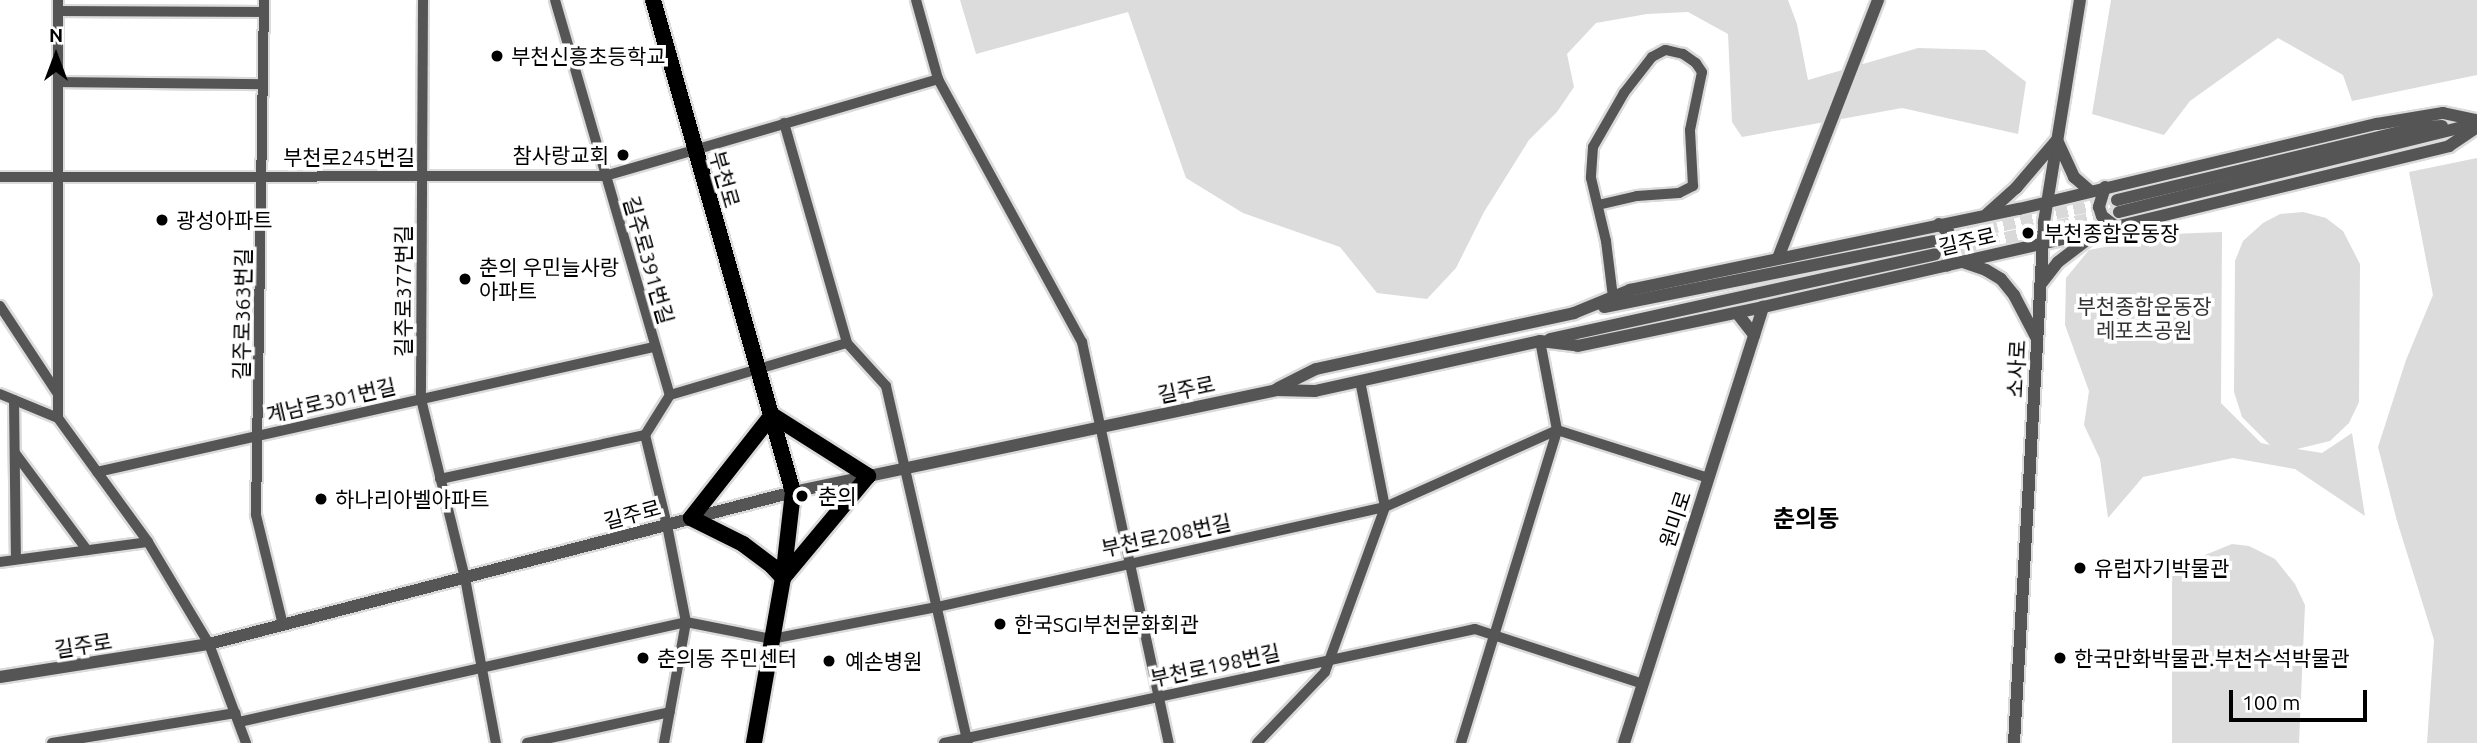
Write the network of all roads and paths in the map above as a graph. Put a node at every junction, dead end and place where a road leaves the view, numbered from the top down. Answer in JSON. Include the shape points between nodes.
{"nodes":[{"id":1,"x":264,"y":0,"type":"edge"},
{"id":2,"x":423,"y":0,"type":"edge"},
{"id":3,"x":555,"y":0,"type":"edge"},
{"id":4,"x":653,"y":0,"type":"edge"},
{"id":5,"x":916,"y":0,"type":"edge"},
{"id":6,"x":1878,"y":0,"type":"edge"},
{"id":7,"x":2080,"y":0,"type":"edge"},
{"id":8,"x":58,"y":6,"type":"edge"},
{"id":9,"x":264,"y":12,"type":"junction"},
{"id":10,"x":938,"y":79,"type":"junction"},
{"id":11,"x":58,"y":82,"type":"junction"},
{"id":12,"x":263,"y":85,"type":"junction"},
{"id":13,"x":784,"y":122,"type":"junction"},
{"id":14,"x":2477,"y":123,"type":"edge"},
{"id":15,"x":2057,"y":140,"type":"junction"},
{"id":16,"x":694,"y":148,"type":"junction"},
{"id":17,"x":262,"y":176,"type":"junction"},
{"id":18,"x":423,"y":176,"type":"junction"},
{"id":19,"x":606,"y":176,"type":"junction"},
{"id":20,"x":0,"y":177,"type":"edge"},
{"id":21,"x":58,"y":177,"type":"junction"},
{"id":22,"x":2105,"y":187,"type":"junction"},
{"id":23,"x":2090,"y":191,"type":"junction"},
{"id":24,"x":2047,"y":202,"type":"junction"},
{"id":25,"x":1598,"y":205,"type":"junction"},
{"id":26,"x":2118,"y":206,"type":"tunnel mouth"},
{"id":27,"x":1987,"y":215,"type":"junction"},
{"id":28,"x":1938,"y":224,"type":"junction"},
{"id":29,"x":2109,"y":229,"type":"junction"},
{"id":30,"x":2043,"y":243,"type":"junction"},
{"id":31,"x":1778,"y":258,"type":"junction"},
{"id":32,"x":1963,"y":262,"type":"junction"},
{"id":33,"x":1947,"y":266,"type":"junction"},
{"id":34,"x":2040,"y":285,"type":"junction"},
{"id":35,"x":1613,"y":297,"type":"junction"},
{"id":36,"x":0,"y":306,"type":"edge"},
{"id":37,"x":1763,"y":307,"type":"junction"},
{"id":38,"x":1574,"y":313,"type":"junction"},
{"id":39,"x":1737,"y":313,"type":"junction"},
{"id":40,"x":1754,"y":335,"type":"junction"},
{"id":41,"x":2037,"y":340,"type":"junction"},
{"id":42,"x":1540,"y":341,"type":"junction"},
{"id":43,"x":847,"y":343,"type":"junction"},
{"id":44,"x":654,"y":347,"type":"junction"},
{"id":45,"x":1378,"y":356,"type":"junction"},
{"id":46,"x":758,"y":370,"type":"junction"},
{"id":47,"x":1382,"y":376,"type":"junction"},
{"id":48,"x":1360,"y":381,"type":"junction"},
{"id":49,"x":1275,"y":390,"type":"junction"},
{"id":50,"x":0,"y":394,"type":"edge"},
{"id":51,"x":58,"y":394,"type":"junction"},
{"id":52,"x":670,"y":395,"type":"junction"},
{"id":53,"x":422,"y":399,"type":"junction"},
{"id":54,"x":14,"y":400,"type":"junction"},
{"id":55,"x":772,"y":415,"type":"junction"},
{"id":56,"x":58,"y":418,"type":"junction"},
{"id":57,"x":1103,"y":426,"type":"junction"},
{"id":58,"x":1557,"y":430,"type":"junction"},
{"id":59,"x":645,"y":435,"type":"junction"},
{"id":60,"x":259,"y":436,"type":"junction"},
{"id":61,"x":14,"y":453,"type":"junction"},
{"id":62,"x":905,"y":468,"type":"junction"},
{"id":63,"x":97,"y":472,"type":"junction"},
{"id":64,"x":868,"y":476,"type":"junction"},
{"id":65,"x":1708,"y":478,"type":"junction"},
{"id":66,"x":440,"y":480,"type":"junction"},
{"id":67,"x":793,"y":492,"type":"junction"},
{"id":68,"x":1385,"y":507,"type":"junction"},
{"id":69,"x":691,"y":518,"type":"junction"},
{"id":70,"x":667,"y":525,"type":"junction"},
{"id":71,"x":148,"y":542,"type":"junction"},
{"id":72,"x":87,"y":550,"type":"junction"},
{"id":73,"x":16,"y":559,"type":"junction"},
{"id":74,"x":0,"y":562,"type":"edge"},
{"id":75,"x":1131,"y":563,"type":"junction"},
{"id":76,"x":464,"y":578,"type":"junction"},
{"id":77,"x":783,"y":578,"type":"junction"},
{"id":78,"x":937,"y":607,"type":"junction"},
{"id":79,"x":686,"y":622,"type":"junction"},
{"id":80,"x":284,"y":625,"type":"junction"},
{"id":81,"x":1494,"y":634,"type":"junction"},
{"id":82,"x":772,"y":639,"type":"junction"},
{"id":83,"x":209,"y":644,"type":"junction"},
{"id":84,"x":1331,"y":660,"type":"junction"},
{"id":85,"x":480,"y":668,"type":"junction"},
{"id":86,"x":0,"y":677,"type":"edge"},
{"id":87,"x":1643,"y":684,"type":"junction"},
{"id":88,"x":1160,"y":697,"type":"junction"},
{"id":89,"x":670,"y":712,"type":"junction"},
{"id":90,"x":238,"y":717,"type":"junction"},
{"id":91,"x":967,"y":741,"type":"edge"},
{"id":92,"x":52,"y":743,"type":"edge"},
{"id":93,"x":246,"y":743,"type":"edge"},
{"id":94,"x":496,"y":743,"type":"edge"},
{"id":95,"x":527,"y":743,"type":"edge"},
{"id":96,"x":664,"y":743,"type":"edge"},
{"id":97,"x":754,"y":743,"type":"edge"},
{"id":98,"x":944,"y":743,"type":"edge"},
{"id":99,"x":1169,"y":743,"type":"edge"},
{"id":100,"x":1257,"y":743,"type":"edge"},
{"id":101,"x":1461,"y":743,"type":"edge"},
{"id":102,"x":1624,"y":743,"type":"edge"},
{"id":103,"x":2014,"y":743,"type":"edge"}],
"edges":[{"from":1,"to":9,"type":"street","name":"길주로363번길"},
{"from":2,"to":18,"type":"street","name":"길주로377번길"},
{"from":3,"to":19,"type":"street","name":"길주로391번길"},
{"from":4,"to":16,"type":"main road","name":"부천로"},
{"from":5,"to":10,"type":"street"},
{"from":6,"to":31,"type":"street"},
{"from":7,"to":15,"type":"street","name":"소사로"},
{"from":8,"to":9,"type":"street"},
{"from":8,"to":11,"type":"street"},
{"from":9,"to":12,"type":"street","name":"길주로363번길"},
{"from":10,"to":13,"type":"street","name":"부천로245번길"},
{"from":10,"to":57,"type":"street","via":[[1082,342]]},
{"from":11,"to":12,"type":"street"},
{"from":11,"to":21,"type":"street"},
{"from":12,"to":17,"type":"street","name":"길주로363번길"},
{"from":13,"to":16,"type":"street","name":"부천로245번길"},
{"from":13,"to":43,"type":"street"},
{"from":14,"to":22,"type":"street","name":"길주로","via":[[2443,113],[2377,124]]},
{"from":14,"to":26,"type":"street","via":[[2422,127]]},
{"from":14,"to":29,"type":"street","name":"길주로","via":[[2449,146]]},
{"from":15,"to":23,"type":"street","via":[[2074,177]]},
{"from":15,"to":24,"type":"street","name":"소사로"},
{"from":15,"to":27,"type":"street"},
{"from":16,"to":19,"type":"street","name":"부천로245번길"},
{"from":16,"to":46,"type":"main road","name":"부천로"},
{"from":17,"to":18,"type":"street","name":"부천로245번길"},
{"from":17,"to":21,"type":"street","name":"부천로245번길"},
{"from":17,"to":60,"type":"street","name":"길주로363번길"},
{"from":18,"to":19,"type":"street","name":"부천로245번길"},
{"from":18,"to":53,"type":"street","name":"길주로377번길"},
{"from":19,"to":44,"type":"street","name":"길주로391번길"},
{"from":20,"to":21,"type":"street","name":"부천로245번길"},
{"from":21,"to":51,"type":"street"},
{"from":22,"to":23,"type":"street","name":"길주로"},
{"from":22,"to":29,"type":"street","via":[[2099,207]]},
{"from":23,"to":24,"type":"street","name":"길주로"},
{"from":24,"to":27,"type":"street","name":"길주로"},
{"from":24,"to":30,"type":"street","name":"소사로"},
{"from":25,"to":25,"type":"street","via":[[1590,161],[1602,128],[1652,57],[1665,50],[1683,54],[1702,72],[1690,130],[1693,186],[1679,194],[1637,196]]},
{"from":25,"to":35,"type":"street"},
{"from":27,"to":28,"type":"street","name":"길주로"},
{"from":28,"to":31,"type":"street","name":"길주로"},
{"from":28,"to":33,"type":"street","via":[[1951,241]]},
{"from":29,"to":30,"type":"street","name":"길주로"},
{"from":29,"to":34,"type":"street","via":[[2081,242],[2058,261]]},
{"from":30,"to":32,"type":"street","name":"길주로"},
{"from":30,"to":34,"type":"street","name":"소사로"},
{"from":31,"to":35,"type":"street","name":"길주로"},
{"from":32,"to":33,"type":"street","name":"길주로"},
{"from":32,"to":41,"type":"street","via":[[2001,279]]},
{"from":33,"to":37,"type":"street","name":"길주로"},
{"from":34,"to":41,"type":"street","name":"소사로"},
{"from":35,"to":38,"type":"street","name":"길주로"},
{"from":36,"to":51,"type":"street"},
{"from":37,"to":39,"type":"street","name":"길주로"},
{"from":37,"to":40,"type":"street","name":"원미로"},
{"from":38,"to":42,"type":"street","name":"길주로","via":[[1934,247]]},
{"from":38,"to":45,"type":"street","name":"길주로"},
{"from":39,"to":40,"type":"street"},
{"from":39,"to":42,"type":"street","name":"길주로","via":[[1577,346]]},
{"from":40,"to":65,"type":"street","name":"원미로"},
{"from":41,"to":103,"type":"street","name":"소사로"},
{"from":42,"to":47,"type":"street","name":"길주로"},
{"from":42,"to":58,"type":"street"},
{"from":43,"to":46,"type":"street"},
{"from":43,"to":62,"type":"street","via":[[886,386]]},
{"from":44,"to":52,"type":"street","name":"길주로391번길"},
{"from":44,"to":53,"type":"street","name":"계남로301번길"},
{"from":45,"to":47,"type":"street","via":[[1368,362],[1367,369]]},
{"from":45,"to":49,"type":"street","name":"길주로","via":[[1316,369]]},
{"from":46,"to":52,"type":"street"},
{"from":46,"to":55,"type":"main road","name":"부천로"},
{"from":47,"to":48,"type":"street","name":"길주로"},
{"from":48,"to":49,"type":"street","name":"길주로","via":[[1315,391]]},
{"from":48,"to":68,"type":"street"},
{"from":49,"to":57,"type":"street","name":"길주로"},
{"from":50,"to":54,"type":"street"},
{"from":51,"to":56,"type":"street"},
{"from":52,"to":59,"type":"street"},
{"from":53,"to":60,"type":"street","name":"계남로301번길"},
{"from":53,"to":66,"type":"street","name":"길주로377번길"},
{"from":54,"to":56,"type":"street"},
{"from":54,"to":61,"type":"street"},
{"from":55,"to":64,"type":"main road"},
{"from":55,"to":67,"type":"main road","name":"부천로"},
{"from":55,"to":69,"type":"main road"},
{"from":56,"to":63,"type":"street"},
{"from":57,"to":62,"type":"street","name":"길주로"},
{"from":57,"to":75,"type":"street"},
{"from":58,"to":65,"type":"street"},
{"from":58,"to":68,"type":"street","name":"부천로208번길"},
{"from":58,"to":81,"type":"street"},
{"from":59,"to":66,"type":"street"},
{"from":59,"to":70,"type":"street"},
{"from":60,"to":63,"type":"street","name":"계남로301번길"},
{"from":60,"to":80,"type":"street","name":"길주로363번길","via":[[256,515]]},
{"from":61,"to":72,"type":"street"},
{"from":61,"to":73,"type":"street"},
{"from":62,"to":64,"type":"street","name":"길주로"},
{"from":62,"to":78,"type":"street"},
{"from":63,"to":71,"type":"street"},
{"from":64,"to":67,"type":"street","name":"길주로"},
{"from":64,"to":77,"type":"main road"},
{"from":65,"to":87,"type":"street","name":"원미로"},
{"from":66,"to":76,"type":"street","name":"길주로377번길"},
{"from":67,"to":69,"type":"street","name":"길주로"},
{"from":67,"to":77,"type":"main road","name":"부천로"},
{"from":68,"to":75,"type":"street","name":"부천로208번길"},
{"from":68,"to":84,"type":"street"},
{"from":69,"to":70,"type":"street","name":"길주로"},
{"from":69,"to":77,"type":"main road","via":[[743,544]]},
{"from":70,"to":76,"type":"street","name":"길주로"},
{"from":70,"to":79,"type":"street"},
{"from":71,"to":72,"type":"street"},
{"from":71,"to":83,"type":"street"},
{"from":72,"to":73,"type":"street"},
{"from":73,"to":74,"type":"street"},
{"from":75,"to":78,"type":"street","name":"부천로208번길"},
{"from":75,"to":88,"type":"street"},
{"from":76,"to":80,"type":"street","name":"길주로"},
{"from":76,"to":85,"type":"street","name":"길주로377번길"},
{"from":77,"to":82,"type":"main road","name":"부천로"},
{"from":78,"to":82,"type":"street","name":"부천로208번길"},
{"from":78,"to":91,"type":"street"},
{"from":79,"to":82,"type":"street"},
{"from":79,"to":85,"type":"street"},
{"from":79,"to":89,"type":"street"},
{"from":80,"to":83,"type":"street","name":"길주로"},
{"from":81,"to":84,"type":"street","name":"부천로198번길","via":[[1475,629]]},
{"from":81,"to":87,"type":"street","name":"부천로198번길"},
{"from":81,"to":101,"type":"street"},
{"from":82,"to":97,"type":"main road","name":"부천로"},
{"from":83,"to":86,"type":"street","name":"길주로"},
{"from":83,"to":90,"type":"street"},
{"from":84,"to":88,"type":"street","name":"부천로198번길"},
{"from":84,"to":100,"type":"street","via":[[1325,672]]},
{"from":85,"to":90,"type":"street"},
{"from":85,"to":94,"type":"street","name":"길주로377번길"},
{"from":87,"to":102,"type":"street","name":"원미로"},
{"from":88,"to":91,"type":"street","name":"부천로198번길"},
{"from":88,"to":99,"type":"street"},
{"from":89,"to":95,"type":"street"},
{"from":89,"to":96,"type":"street"},
{"from":90,"to":92,"type":"street"},
{"from":90,"to":93,"type":"street"},
{"from":91,"to":98,"type":"street","name":"부천로198번길"}]}
